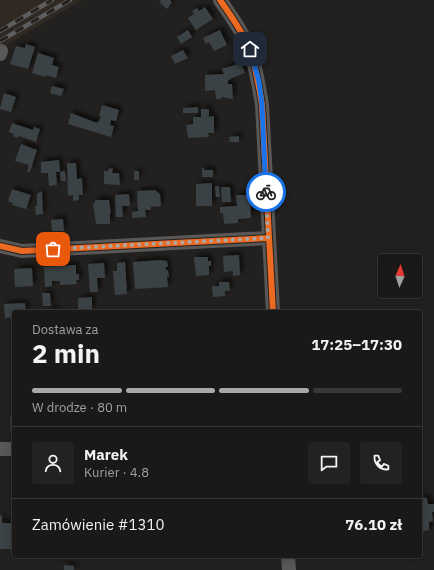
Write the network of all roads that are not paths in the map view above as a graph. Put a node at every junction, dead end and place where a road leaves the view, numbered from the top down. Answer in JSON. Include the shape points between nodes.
{"nodes":[{"id":1,"x":220,"y":0,"type":"edge"},
{"id":2,"x":268,"y":238,"type":"junction"},
{"id":3,"x":0,"y":246,"type":"edge"},
{"id":4,"x":273,"y":310,"type":"edge"},
{"id":5,"x":12,"y":449,"type":"edge"},
{"id":6,"x":0,"y":450,"type":"edge"},
{"id":7,"x":288,"y":558,"type":"edge"},
{"id":8,"x":289,"y":570,"type":"edge"}],
"edges":[{"from":1,"to":2,"type":"street","via":[[250,49],[259,82]]},
{"from":2,"to":3,"type":"street","via":[[22,251]]},
{"from":2,"to":4,"type":"street"},
{"from":5,"to":6,"type":"street"},
{"from":7,"to":8,"type":"street"}]}
